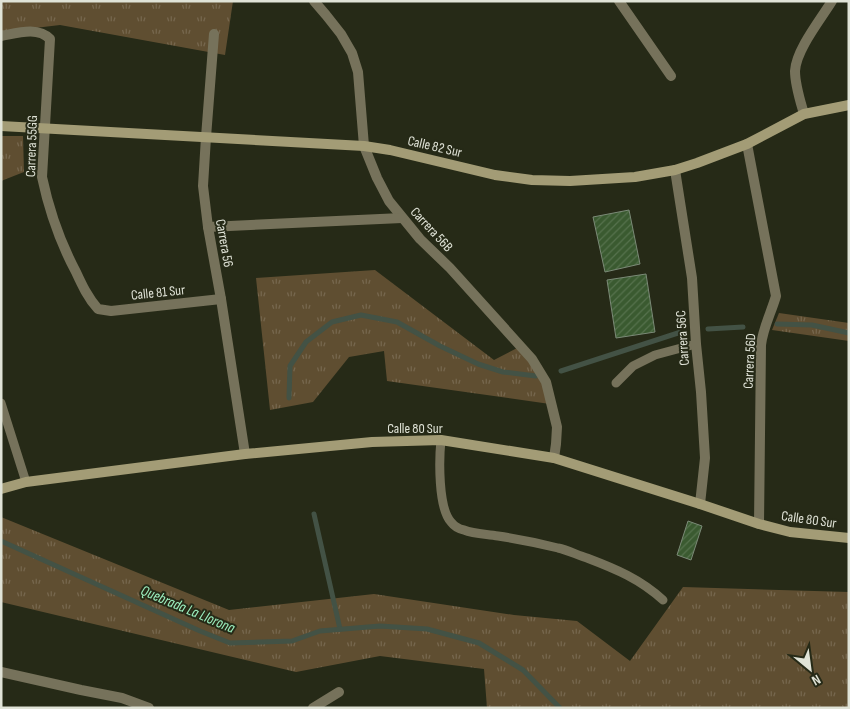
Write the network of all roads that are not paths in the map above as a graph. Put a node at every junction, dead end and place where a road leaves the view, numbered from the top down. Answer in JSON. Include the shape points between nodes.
{"nodes":[{"id":1,"x":314,"y":1,"type":"edge"},
{"id":2,"x":619,"y":1,"type":"edge"},
{"id":3,"x":832,"y":1,"type":"edge"},
{"id":4,"x":214,"y":34,"type":"dead end"},
{"id":5,"x":1,"y":36,"type":"edge"},
{"id":6,"x":671,"y":76,"type":"dead end"},
{"id":7,"x":849,"y":105,"type":"edge"},
{"id":8,"x":804,"y":114,"type":"junction"},
{"id":9,"x":1,"y":126,"type":"edge"},
{"id":10,"x":45,"y":128,"type":"junction"},
{"id":11,"x":206,"y":137,"type":"junction"},
{"id":12,"x":747,"y":144,"type":"junction"},
{"id":13,"x":364,"y":146,"type":"junction"},
{"id":14,"x":675,"y":170,"type":"junction"},
{"id":15,"x":402,"y":218,"type":"junction"},
{"id":16,"x":208,"y":227,"type":"junction"},
{"id":17,"x":221,"y":299,"type":"junction"},
{"id":18,"x":98,"y":309,"type":"joint"},
{"id":19,"x":696,"y":344,"type":"junction"},
{"id":20,"x":616,"y":383,"type":"dead end"},
{"id":21,"x":1,"y":403,"type":"edge"},
{"id":22,"x":441,"y":440,"type":"junction"},
{"id":23,"x":245,"y":454,"type":"junction"},
{"id":24,"x":554,"y":458,"type":"junction"},
{"id":25,"x":26,"y":482,"type":"junction"},
{"id":26,"x":1,"y":488,"type":"edge"},
{"id":27,"x":700,"y":504,"type":"junction"},
{"id":28,"x":759,"y":524,"type":"junction"},
{"id":29,"x":849,"y":538,"type":"edge"},
{"id":30,"x":663,"y":600,"type":"dead end"},
{"id":31,"x":1,"y":672,"type":"edge"},
{"id":32,"x":339,"y":692,"type":"dead end"},
{"id":33,"x":149,"y":708,"type":"edge"},
{"id":34,"x":314,"y":708,"type":"edge"}],
"edges":[{"from":1,"to":13,"type":"street","name":"Carrera 56B","via":[[352,53],[358,72]]},
{"from":2,"to":6,"type":"street"},
{"from":3,"to":8,"type":"street","via":[[804,44],[795,70]]},
{"from":4,"to":11,"type":"street","name":"Carrera 56"},
{"from":5,"to":10,"type":"street","name":"Carrera 55GG","via":[[32,31],[45,34],[50,39]]},
{"from":7,"to":8,"type":"street","name":"Calle 82 Sur"},
{"from":8,"to":12,"type":"street","name":"Calle 82 Sur"},
{"from":9,"to":10,"type":"street","name":"Calle 82 Sur"},
{"from":10,"to":11,"type":"street","name":"Calle 82 Sur"},
{"from":10,"to":18,"type":"street","name":"Carrera 55GG","via":[[42,177],[47,199],[68,257],[88,298]]},
{"from":11,"to":13,"type":"street","name":"Calle 82 Sur"},
{"from":11,"to":16,"type":"street","name":"Carrera 56","via":[[203,186]]},
{"from":12,"to":14,"type":"street","name":"Calle 82 Sur"},
{"from":12,"to":28,"type":"street","name":"Carrera 56D","via":[[776,296],[762,333],[761,345]]},
{"from":13,"to":14,"type":"street","name":"Calle 82 Sur","via":[[532,180],[635,177]]},
{"from":13,"to":15,"type":"street","name":"Carrera 56B","via":[[389,201]]},
{"from":14,"to":19,"type":"street","name":"Carrera 56C","via":[[692,278]]},
{"from":15,"to":16,"type":"street"},
{"from":15,"to":24,"type":"street","name":"Carrera 56B","via":[[532,359],[546,382],[557,427]]},
{"from":16,"to":17,"type":"street","name":"Carrera 56"},
{"from":17,"to":18,"type":"street","name":"Calle 81 Sur","via":[[111,311]]},
{"from":17,"to":23,"type":"street","name":"Carrera 56"},
{"from":19,"to":20,"type":"lane","via":[[655,355],[633,366]]},
{"from":19,"to":27,"type":"street","name":"Carrera 56C","via":[[705,458]]},
{"from":21,"to":25,"type":"lane"},
{"from":22,"to":23,"type":"street","name":"Calle 80 Sur","via":[[372,442]]},
{"from":22,"to":24,"type":"street","name":"Calle 80 Sur"},
{"from":22,"to":30,"type":"lane","via":[[439,460],[443,508],[455,526],[465,531],[560,548],[619,570]]},
{"from":23,"to":25,"type":"street","name":"Calle 80 Sur"},
{"from":24,"to":27,"type":"street","name":"Calle 80 Sur"},
{"from":25,"to":26,"type":"street","name":"Calle 80 Sur"},
{"from":27,"to":28,"type":"street","name":"Calle 80 Sur"},
{"from":28,"to":29,"type":"street","name":"Calle 80 Sur","via":[[790,532]]},
{"from":31,"to":33,"type":"street","via":[[122,698]]},
{"from":32,"to":34,"type":"street"}]}
